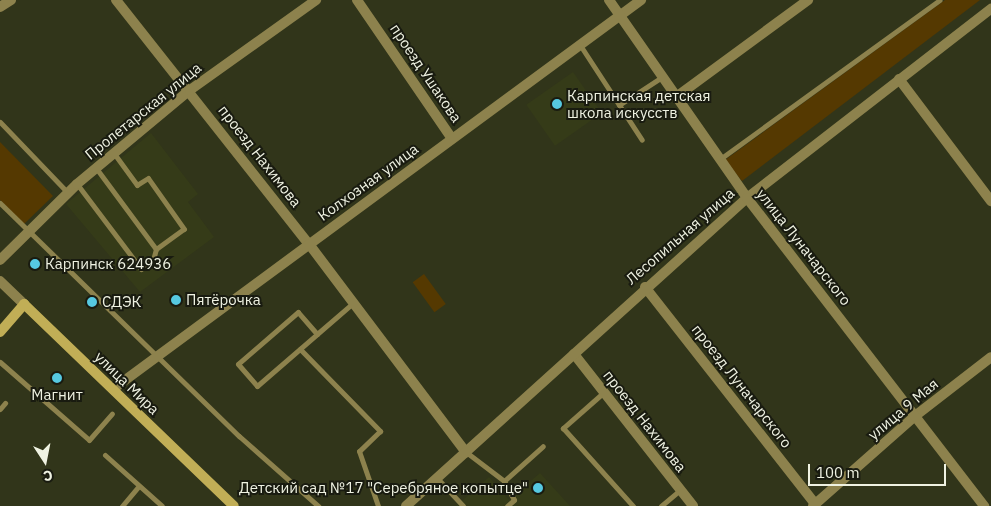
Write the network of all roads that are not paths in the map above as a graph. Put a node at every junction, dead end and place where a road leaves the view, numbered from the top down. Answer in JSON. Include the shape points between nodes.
{"nodes":[{"id":1,"x":11,"y":0,"type":"edge"},
{"id":2,"x":116,"y":0,"type":"edge"},
{"id":3,"x":316,"y":0,"type":"edge"},
{"id":4,"x":357,"y":0,"type":"edge"},
{"id":5,"x":608,"y":0,"type":"edge"},
{"id":6,"x":640,"y":0,"type":"edge"},
{"id":7,"x":808,"y":0,"type":"edge"},
{"id":8,"x":940,"y":0,"type":"edge"},
{"id":9,"x":0,"y":7,"type":"edge"},
{"id":10,"x":991,"y":9,"type":"edge"},
{"id":11,"x":619,"y":16,"type":"junction"},
{"id":12,"x":580,"y":45,"type":"junction"},
{"id":13,"x":662,"y":77,"type":"junction"},
{"id":14,"x":899,"y":79,"type":"junction"},
{"id":15,"x":190,"y":90,"type":"junction"},
{"id":16,"x":676,"y":97,"type":"junction"},
{"id":17,"x":619,"y":105,"type":"junction"},
{"id":18,"x":0,"y":122,"type":"edge"},
{"id":19,"x":452,"y":139,"type":"junction"},
{"id":20,"x":642,"y":140,"type":"dead end"},
{"id":21,"x":114,"y":153,"type":"junction"},
{"id":22,"x":719,"y":159,"type":"junction"},
{"id":23,"x":96,"y":168,"type":"junction"},
{"id":24,"x":77,"y":184,"type":"junction"},
{"id":25,"x":68,"y":192,"type":"junction"},
{"id":26,"x":746,"y":198,"type":"junction"},
{"id":27,"x":991,"y":201,"type":"edge"},
{"id":28,"x":0,"y":203,"type":"edge"},
{"id":29,"x":28,"y":232,"type":"junction"},
{"id":30,"x":309,"y":244,"type":"junction"},
{"id":31,"x":156,"y":249,"type":"junction"},
{"id":32,"x":0,"y":260,"type":"edge"},
{"id":33,"x":0,"y":281,"type":"edge"},
{"id":34,"x":645,"y":287,"type":"junction"},
{"id":35,"x":353,"y":302,"type":"junction"},
{"id":36,"x":24,"y":304,"type":"junction"},
{"id":37,"x":0,"y":332,"type":"edge"},
{"id":38,"x":317,"y":334,"type":"junction"},
{"id":39,"x":300,"y":348,"type":"junction"},
{"id":40,"x":574,"y":354,"type":"junction"},
{"id":41,"x":157,"y":357,"type":"junction"},
{"id":42,"x":991,"y":357,"type":"edge"},
{"id":43,"x":0,"y":362,"type":"edge"},
{"id":44,"x":112,"y":389,"type":"junction"},
{"id":45,"x":604,"y":392,"type":"junction"},
{"id":46,"x":5,"y":403,"type":"dead end"},
{"id":47,"x":0,"y":409,"type":"edge"},
{"id":48,"x":112,"y":414,"type":"dead end"},
{"id":49,"x":915,"y":416,"type":"junction"},
{"id":50,"x":543,"y":446,"type":"dead end"},
{"id":51,"x":466,"y":452,"type":"junction"},
{"id":52,"x":105,"y":455,"type":"dead end"},
{"id":53,"x":437,"y":478,"type":"junction"},
{"id":54,"x":504,"y":481,"type":"junction"},
{"id":55,"x":138,"y":486,"type":"junction"},
{"id":56,"x":680,"y":490,"type":"junction"},
{"id":57,"x":230,"y":505,"type":"edge"},
{"id":58,"x":510,"y":505,"type":"edge"},
{"id":59,"x":814,"y":505,"type":"edge"},
{"id":60,"x":122,"y":506,"type":"edge"},
{"id":61,"x":162,"y":506,"type":"edge"},
{"id":62,"x":318,"y":506,"type":"edge"},
{"id":63,"x":378,"y":506,"type":"edge"},
{"id":64,"x":406,"y":506,"type":"edge"},
{"id":65,"x":463,"y":506,"type":"edge"},
{"id":66,"x":633,"y":506,"type":"edge"},
{"id":67,"x":661,"y":506,"type":"edge"},
{"id":68,"x":693,"y":506,"type":"edge"},
{"id":69,"x":984,"y":506,"type":"edge"}],
"edges":[{"from":1,"to":9,"type":"street"},
{"from":2,"to":15,"type":"street","name":"проезд Нахимова"},
{"from":3,"to":15,"type":"street","name":"Пролетарская улица"},
{"from":4,"to":19,"type":"street","name":"проезд Ушакова"},
{"from":5,"to":11,"type":"street","name":"улица Луначарского"},
{"from":6,"to":11,"type":"street","name":"Колхозная улица"},
{"from":7,"to":16,"type":"street"},
{"from":8,"to":22,"type":"lane"},
{"from":10,"to":14,"type":"street","name":"Лесопильная улица"},
{"from":11,"to":12,"type":"street","name":"Колхозная улица"},
{"from":11,"to":13,"type":"street","name":"улица Луначарского"},
{"from":12,"to":17,"type":"lane"},
{"from":12,"to":19,"type":"street","name":"Колхозная улица"},
{"from":13,"to":16,"type":"street","name":"улица Луначарского"},
{"from":13,"to":17,"type":"lane"},
{"from":14,"to":26,"type":"street","name":"Лесопильная улица"},
{"from":14,"to":27,"type":"street"},
{"from":15,"to":21,"type":"street","name":"Пролетарская улица"},
{"from":15,"to":30,"type":"street","name":"проезд Нахимова"},
{"from":16,"to":22,"type":"street","name":"улица Луначарского"},
{"from":17,"to":20,"type":"lane"},
{"from":18,"to":25,"type":"lane"},
{"from":19,"to":30,"type":"street","name":"Колхозная улица"},
{"from":21,"to":23,"type":"street","name":"Пролетарская улица"},
{"from":21,"to":31,"type":"lane","via":[[137,185],[148,178],[184,229]]},
{"from":22,"to":26,"type":"street","name":"улица Луначарского"},
{"from":23,"to":24,"type":"street","name":"Пролетарская улица"},
{"from":23,"to":31,"type":"lane"},
{"from":24,"to":25,"type":"street","name":"Пролетарская улица"},
{"from":24,"to":31,"type":"lane","via":[[142,269],[153,260]]},
{"from":25,"to":29,"type":"street","name":"Пролетарская улица"},
{"from":26,"to":34,"type":"street","name":"Лесопильная улица"},
{"from":26,"to":49,"type":"street","name":"улица Луначарского"},
{"from":28,"to":29,"type":"lane"},
{"from":29,"to":32,"type":"street","name":"Пролетарская улица"},
{"from":29,"to":41,"type":"lane"},
{"from":30,"to":35,"type":"street","name":"проезд Нахимова"},
{"from":30,"to":41,"type":"street","name":"Колхозная улица"},
{"from":33,"to":36,"type":"street","name":"улица Мира"},
{"from":34,"to":40,"type":"street","name":"Лесопильная улица"},
{"from":34,"to":59,"type":"street","name":"проезд Луначарского"},
{"from":35,"to":38,"type":"lane"},
{"from":35,"to":51,"type":"street","name":"проезд Нахимова"},
{"from":36,"to":37,"type":"main road"},
{"from":36,"to":44,"type":"main road","name":"улица Мира"},
{"from":38,"to":39,"type":"lane"},
{"from":38,"to":39,"type":"lane","via":[[298,312],[238,364],[257,386]]},
{"from":39,"to":63,"type":"lane","via":[[380,431],[359,451]]},
{"from":40,"to":45,"type":"street","name":"проезд Нахимова"},
{"from":40,"to":51,"type":"street","name":"Лесопильная улица"},
{"from":41,"to":44,"type":"street","name":"Колхозная улица"},
{"from":41,"to":62,"type":"lane"},
{"from":42,"to":49,"type":"street","name":"улица 9 Мая"},
{"from":43,"to":48,"type":"lane","via":[[89,440]]},
{"from":44,"to":57,"type":"main road","name":"улица Мира"},
{"from":45,"to":56,"type":"street","name":"проезд Нахимова"},
{"from":45,"to":66,"type":"lane","via":[[563,428]]},
{"from":46,"to":47,"type":"lane"},
{"from":49,"to":59,"type":"street","name":"улица 9 Мая"},
{"from":49,"to":69,"type":"street","name":"улица Луначарского"},
{"from":50,"to":54,"type":"lane"},
{"from":51,"to":53,"type":"street","name":"Лесопильная улица"},
{"from":51,"to":54,"type":"lane"},
{"from":52,"to":55,"type":"lane"},
{"from":53,"to":64,"type":"street","name":"Лесопильная улица"},
{"from":53,"to":65,"type":"lane"},
{"from":54,"to":58,"type":"lane","via":[[514,500]]},
{"from":55,"to":60,"type":"lane"},
{"from":55,"to":61,"type":"lane"},
{"from":56,"to":67,"type":"lane"},
{"from":56,"to":68,"type":"street","name":"проезд Нахимова"}]}
